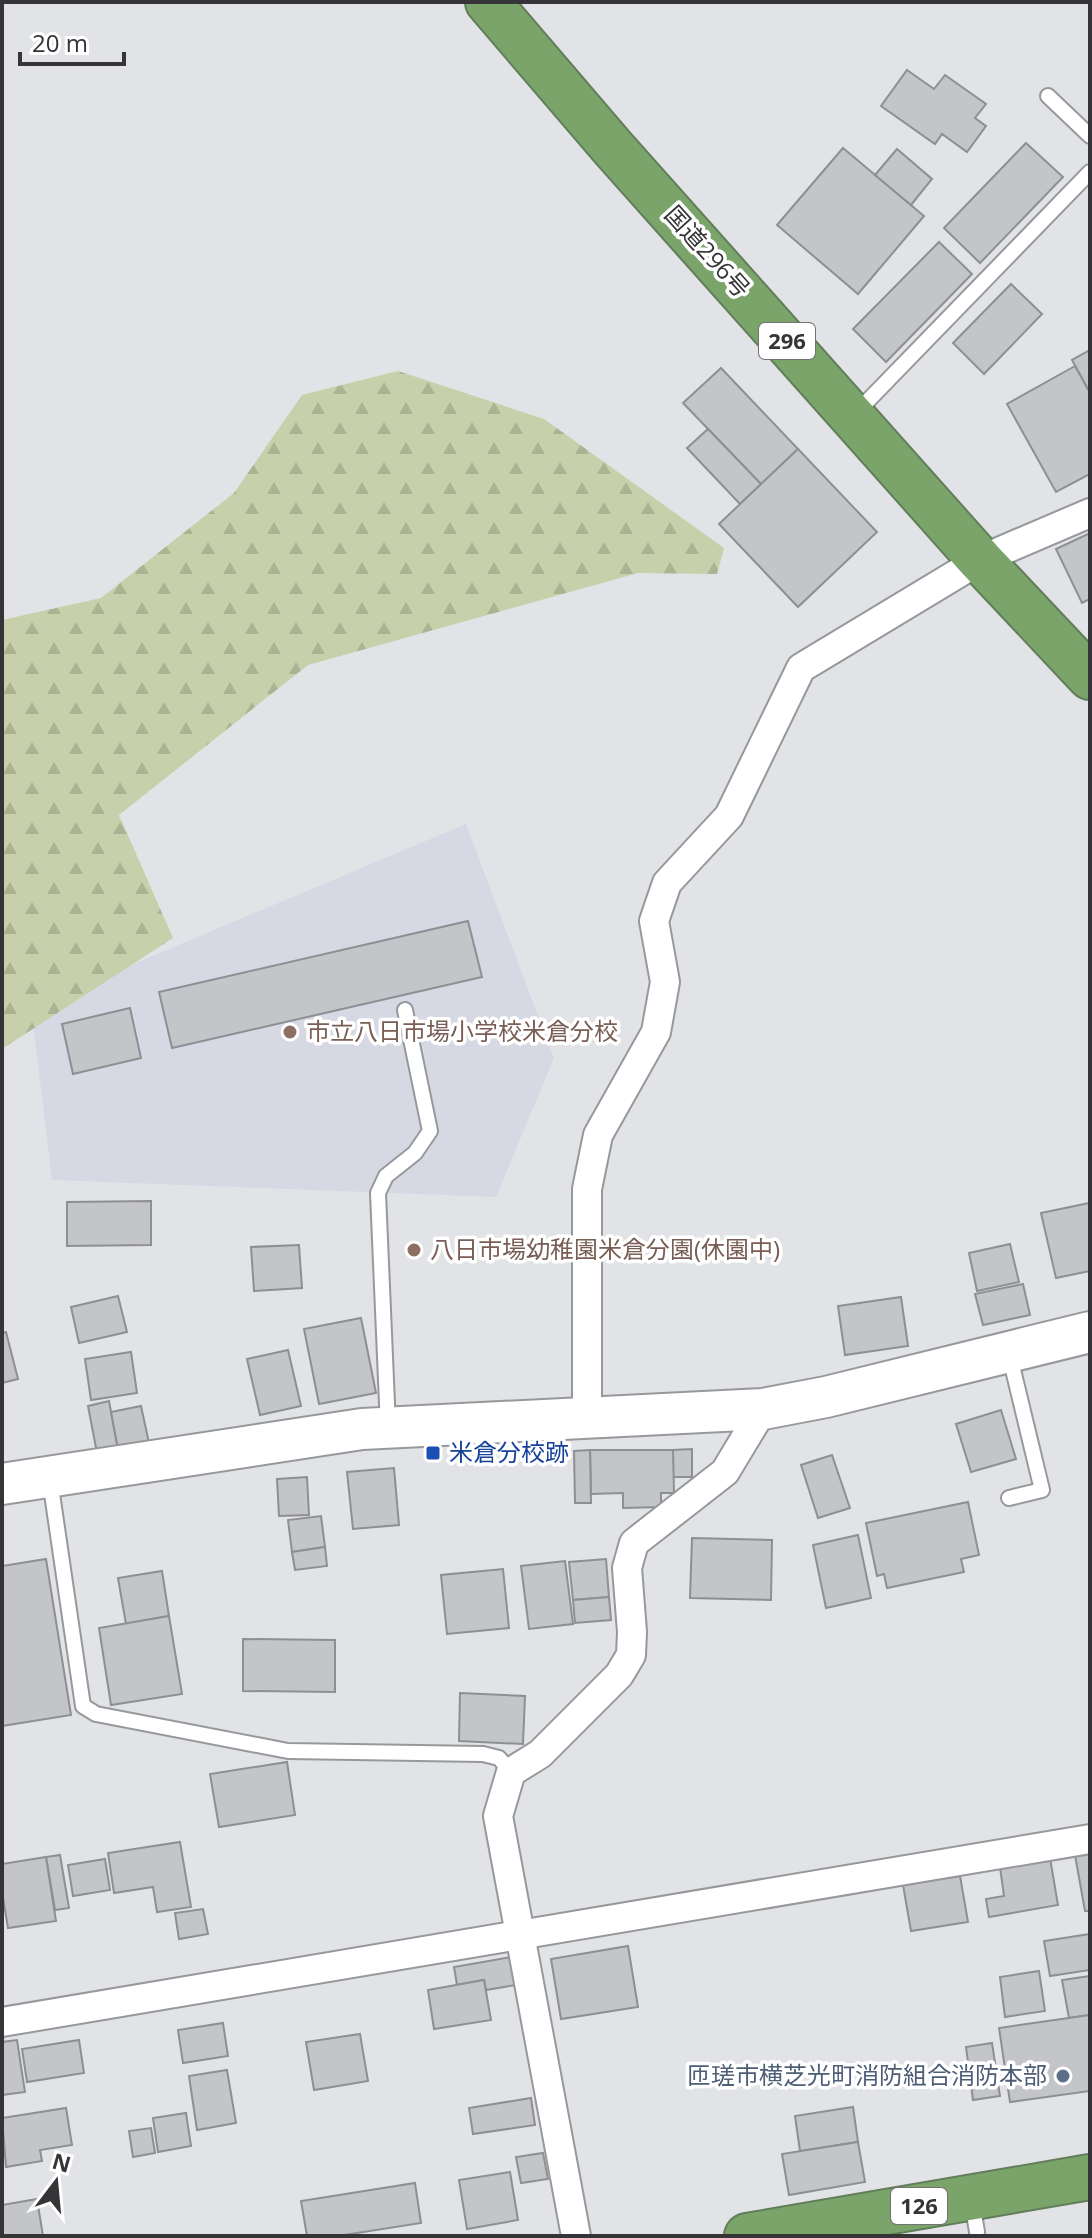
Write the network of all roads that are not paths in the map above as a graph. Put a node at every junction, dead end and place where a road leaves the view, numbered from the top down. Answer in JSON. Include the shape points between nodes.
{"nodes":[{"id":1,"x":488,"y":2,"type":"edge"},
{"id":2,"x":1048,"y":96,"type":"dead end"},
{"id":3,"x":1090,"y":136,"type":"edge"},
{"id":4,"x":1090,"y":172,"type":"edge"},
{"id":5,"x":853,"y":417,"type":"junction"},
{"id":6,"x":1090,"y":513,"type":"edge"},
{"id":7,"x":980,"y":560,"type":"junction"},
{"id":8,"x":1090,"y":677,"type":"edge"},
{"id":9,"x":405,"y":1010,"type":"dead end"},
{"id":10,"x":1090,"y":1332,"type":"edge"},
{"id":11,"x":1009,"y":1352,"type":"junction"},
{"id":12,"x":763,"y":1409,"type":"junction"},
{"id":13,"x":587,"y":1419,"type":"junction"},
{"id":14,"x":388,"y":1427,"type":"junction"},
{"id":15,"x":49,"y":1475,"type":"junction"},
{"id":16,"x":2,"y":1484,"type":"edge"},
{"id":17,"x":1009,"y":1498,"type":"dead end"},
{"id":18,"x":511,"y":1772,"type":"junction"},
{"id":19,"x":1090,"y":1839,"type":"edge"},
{"id":20,"x":520,"y":1937,"type":"junction"},
{"id":21,"x":2,"y":2022,"type":"edge"},
{"id":22,"x":1090,"y":2177,"type":"edge"},
{"id":23,"x":576,"y":2236,"type":"edge"},
{"id":24,"x":747,"y":2236,"type":"edge"}],
"edges":[{"from":1,"to":5,"type":"highway","name":"国道296号","number":"296"},
{"from":2,"to":3,"type":"lane"},
{"from":4,"to":5,"type":"lane"},
{"from":5,"to":7,"type":"highway","name":"国道296号","number":"296"},
{"from":6,"to":7,"type":"street"},
{"from":7,"to":8,"type":"highway","name":"国道296号","number":"296"},
{"from":7,"to":13,"type":"street","via":[[801,668],[729,816],[667,883],[654,921],[665,982],[656,1032],[598,1135],[587,1189]]},
{"from":9,"to":14,"type":"lane","via":[[430,1131],[415,1153],[386,1176],[378,1193]]},
{"from":10,"to":11,"type":"street"},
{"from":11,"to":12,"type":"street"},
{"from":11,"to":17,"type":"lane","via":[[1042,1490]]},
{"from":12,"to":13,"type":"street"},
{"from":12,"to":18,"type":"street","via":[[725,1472],[634,1543],[627,1568],[631,1655],[619,1675],[540,1754]]},
{"from":13,"to":14,"type":"street"},
{"from":14,"to":15,"type":"street"},
{"from":15,"to":16,"type":"street"},
{"from":15,"to":18,"type":"lane","via":[[83,1706],[96,1714],[288,1751],[483,1754],[499,1758]]},
{"from":18,"to":20,"type":"street","via":[[498,1816]]},
{"from":19,"to":20,"type":"street"},
{"from":20,"to":21,"type":"street"},
{"from":20,"to":23,"type":"street"},
{"from":22,"to":24,"type":"highway","number":"126","via":[[974,2214]]}]}
